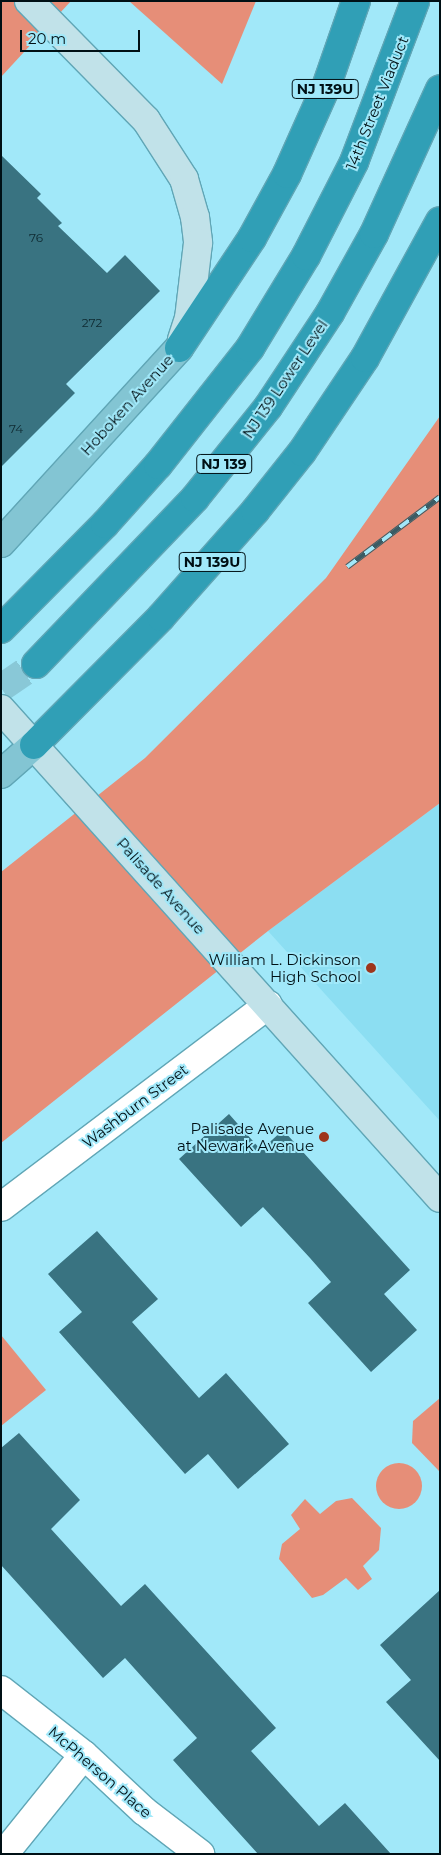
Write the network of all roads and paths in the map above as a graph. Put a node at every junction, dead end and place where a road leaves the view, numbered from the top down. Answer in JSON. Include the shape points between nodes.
{"nodes":[{"id":1,"x":29,"y":1,"type":"edge"},
{"id":2,"x":356,"y":1,"type":"edge"},
{"id":3,"x":415,"y":1,"type":"edge"},
{"id":4,"x":440,"y":89,"type":"edge"},
{"id":5,"x":440,"y":221,"type":"edge"},
{"id":6,"x":179,"y":348,"type":"junction"},
{"id":7,"x":1,"y":543,"type":"edge"},
{"id":8,"x":1,"y":629,"type":"edge"},
{"id":9,"x":36,"y":664,"type":"tunnel mouth"},
{"id":10,"x":1,"y":709,"type":"edge"},
{"id":11,"x":34,"y":745,"type":"junction"},
{"id":12,"x":1,"y":774,"type":"edge"},
{"id":13,"x":268,"y":1005,"type":"junction"},
{"id":14,"x":440,"y":1198,"type":"edge"},
{"id":15,"x":1,"y":1207,"type":"edge"},
{"id":16,"x":1,"y":1690,"type":"edge"},
{"id":17,"x":84,"y":1755,"type":"junction"},
{"id":18,"x":4,"y":1854,"type":"edge"},
{"id":19,"x":200,"y":1854,"type":"edge"}],
"edges":[{"from":1,"to":6,"type":"main road","name":"Hoboken Avenue","via":[[146,120],[184,179],[195,217],[198,243],[189,318]]},
{"from":2,"to":6,"type":"highway","number":"NJ 139U","via":[[326,87],[287,174],[252,238]]},
{"from":3,"to":8,"type":"highway","name":"14th Street Viaduct","number":"NJ 139","via":[[372,120],[334,203],[270,317],[205,409],[105,524]]},
{"from":4,"to":9,"type":"highway","name":"NJ 139 Lower Level","number":"NJ 139","via":[[374,234],[310,345],[243,441],[140,558]]},
{"from":5,"to":11,"type":"highway","number":"NJ 139U","via":[[365,358],[302,452],[161,618]]},
{"from":6,"to":7,"type":"main road","name":"Hoboken Avenue","number":"NJ 139U"},
{"from":10,"to":11,"type":"main road","name":"Palisade Avenue"},
{"from":11,"to":12,"type":"main road","number":"NJ 139U"},
{"from":11,"to":13,"type":"main road","name":"Palisade Avenue"},
{"from":13,"to":14,"type":"main road","name":"Palisade Avenue"},
{"from":13,"to":15,"type":"street","name":"Washburn Street"},
{"from":16,"to":17,"type":"street","name":"McPherson Place"},
{"from":17,"to":18,"type":"street"},
{"from":17,"to":19,"type":"street","name":"McPherson Place","via":[[144,1811]]}]}
